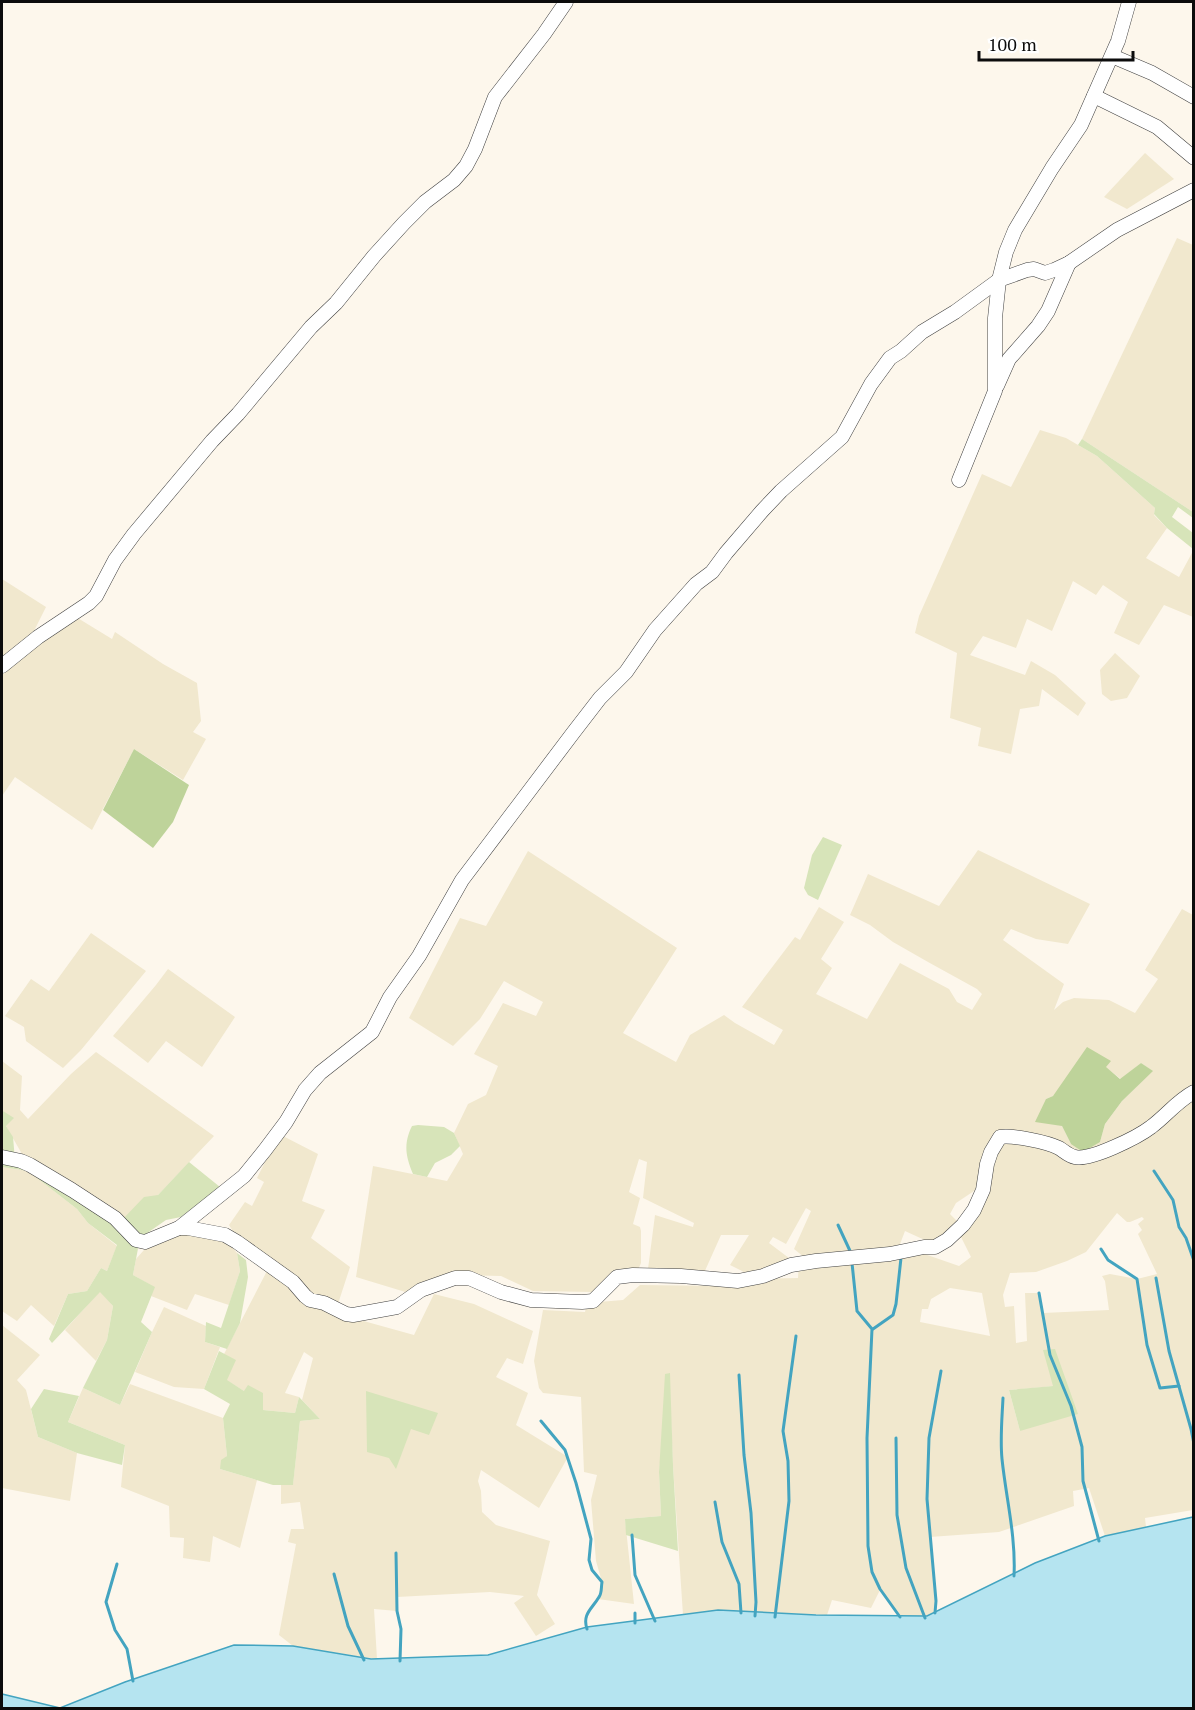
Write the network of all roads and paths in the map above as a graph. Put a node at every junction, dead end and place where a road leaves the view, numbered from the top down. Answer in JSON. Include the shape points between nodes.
{"nodes":[{"id":1,"x":566,"y":2,"type":"edge"},
{"id":2,"x":1128,"y":2,"type":"edge"},
{"id":3,"x":1112,"y":56,"type":"junction"},
{"id":4,"x":1094,"y":96,"type":"junction"},
{"id":5,"x":1194,"y":97,"type":"edge"},
{"id":6,"x":1194,"y":158,"type":"edge"},
{"id":7,"x":1194,"y":190,"type":"edge"},
{"id":8,"x":1069,"y":263,"type":"junction"},
{"id":9,"x":999,"y":280,"type":"junction"},
{"id":10,"x":995,"y":391,"type":"junction"},
{"id":11,"x":959,"y":480,"type":"dead end"},
{"id":12,"x":2,"y":666,"type":"edge"},
{"id":13,"x":1194,"y":1092,"type":"edge"},
{"id":14,"x":2,"y":1157,"type":"edge"},
{"id":15,"x":179,"y":1228,"type":"junction"}],
"edges":[{"from":1,"to":12,"type":"street","via":[[495,97],[466,166],[397,231],[212,441],[134,534],[96,596]]},
{"from":2,"to":3,"type":"street"},
{"from":3,"to":4,"type":"street"},
{"from":3,"to":5,"type":"street","via":[[1152,72]]},
{"from":4,"to":6,"type":"street","via":[[1157,127]]},
{"from":4,"to":9,"type":"street","via":[[1081,124],[1015,230]]},
{"from":7,"to":8,"type":"street","via":[[1117,230]]},
{"from":8,"to":9,"type":"street","via":[[1045,273],[1027,270]]},
{"from":8,"to":10,"type":"street","via":[[1048,311],[1009,359]]},
{"from":9,"to":10,"type":"street"},
{"from":9,"to":15,"type":"street","via":[[890,358],[842,437],[762,511],[712,572],[696,584],[655,630],[626,672],[573,733],[462,880],[372,1032],[320,1073],[244,1176]]},
{"from":10,"to":11,"type":"street"},
{"from":13,"to":15,"type":"street","via":[[1150,1128],[1085,1157],[1075,1158],[1044,1142],[1000,1137],[991,1152],[983,1190],[974,1209],[947,1240],[934,1246],[791,1265],[738,1281],[681,1276],[617,1277],[593,1301],[531,1300],[462,1277],[421,1290],[397,1307],[346,1314],[310,1300],[292,1282],[225,1235]]},
{"from":14,"to":15,"type":"street","via":[[30,1165],[72,1190],[115,1218],[136,1240],[145,1242]]}]}
